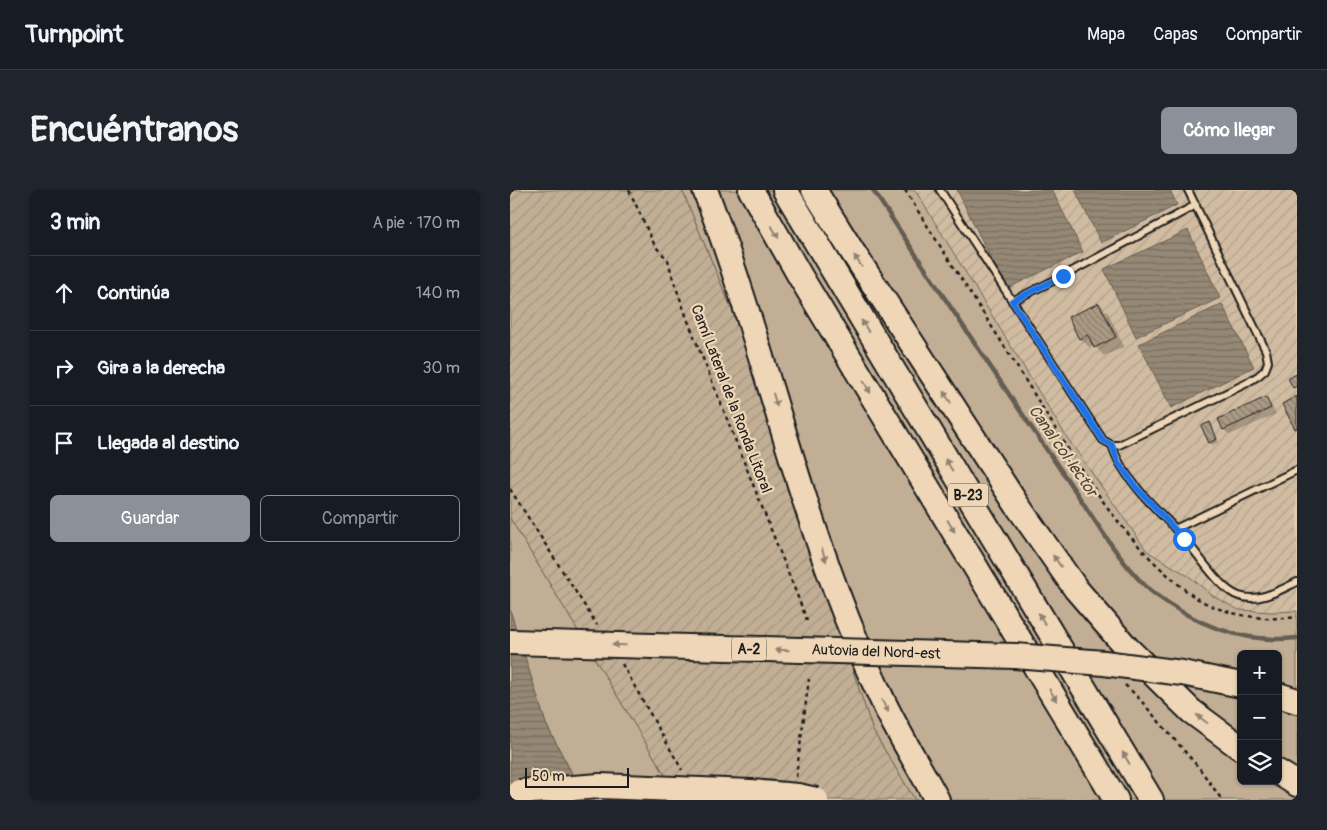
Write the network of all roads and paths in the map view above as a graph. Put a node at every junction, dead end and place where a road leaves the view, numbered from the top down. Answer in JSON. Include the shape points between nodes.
{"nodes":[{"id":1,"x":629,"y":190,"type":"edge"},
{"id":2,"x":705,"y":190,"type":"edge"},
{"id":3,"x":751,"y":190,"type":"edge"},
{"id":4,"x":785,"y":190,"type":"edge"},
{"id":5,"x":814,"y":190,"type":"edge"},
{"id":6,"x":905,"y":190,"type":"edge"},
{"id":7,"x":940,"y":190,"type":"edge"},
{"id":8,"x":1188,"y":190,"type":"edge"},
{"id":9,"x":1196,"y":205,"type":"junction"},
{"id":10,"x":1012,"y":301,"type":"junction"},
{"id":11,"x":1112,"y":445,"type":"junction"},
{"id":12,"x":1297,"y":470,"type":"edge"},
{"id":13,"x":510,"y":488,"type":"edge"},
{"id":14,"x":1175,"y":529,"type":"junction"},
{"id":15,"x":1297,"y":582,"type":"edge"},
{"id":16,"x":1297,"y":617,"type":"edge"},
{"id":17,"x":806,"y":620,"type":"dead end"},
{"id":18,"x":596,"y":623,"type":"dead end"},
{"id":19,"x":510,"y":642,"type":"edge"},
{"id":20,"x":624,"y":667,"type":"dead end"},
{"id":21,"x":809,"y":679,"type":"dead end"},
{"id":22,"x":1119,"y":680,"type":"dead end"},
{"id":23,"x":1237,"y":684,"type":"edge"},
{"id":24,"x":1281,"y":695,"type":"edge"},
{"id":25,"x":1297,"y":701,"type":"edge"},
{"id":26,"x":1237,"y":745,"type":"edge"},
{"id":27,"x":681,"y":770,"type":"dead end"},
{"id":28,"x":1282,"y":775,"type":"edge"},
{"id":29,"x":796,"y":779,"type":"dead end"},
{"id":30,"x":1297,"y":784,"type":"edge"},
{"id":31,"x":514,"y":791,"type":"edge"},
{"id":32,"x":594,"y":800,"type":"edge"},
{"id":33,"x":816,"y":800,"type":"edge"},
{"id":34,"x":937,"y":800,"type":"edge"},
{"id":35,"x":1116,"y":800,"type":"edge"},
{"id":36,"x":1151,"y":800,"type":"edge"},
{"id":37,"x":1222,"y":800,"type":"edge"}],
"edges":[{"from":1,"to":17,"type":"path","name":"Camí Lateral de la Ronda Litoral","via":[[655,246],[668,260],[688,321]]},
{"from":2,"to":34,"type":"highway","one_way":true,"via":[[735,273],[837,593],[881,698]]},
{"from":3,"to":35,"type":"highway","number":"B-23","one_way":true},
{"from":36,"to":4,"type":"highway","number":"B-23","one_way":true},
{"from":26,"to":5,"type":"highway","one_way":true,"via":[[1191,711],[1127,648],[1076,589],[1017,505]]},
{"from":6,"to":16,"type":"path","via":[[1083,471],[1127,533],[1158,567],[1198,599],[1221,609],[1247,616]]},
{"from":7,"to":10,"type":"lane"},
{"from":8,"to":9,"type":"lane"},
{"from":9,"to":10,"type":"lane"},
{"from":9,"to":11,"type":"lane","via":[[1266,351],[1268,362],[1265,370],[1245,384],[1119,445]]},
{"from":10,"to":11,"type":"lane","via":[[1103,440]]},
{"from":11,"to":14,"type":"lane","via":[[1118,462],[1135,486]]},
{"from":12,"to":14,"type":"lane"},
{"from":13,"to":18,"type":"path"},
{"from":14,"to":15,"type":"lane","via":[[1220,583],[1238,596],[1251,598],[1272,594]]},
{"from":23,"to":19,"type":"highway","name":"Autovia del Nord-est","number":"A-2","one_way":true,"bridge":true,"via":[[1153,669],[1015,656]]},
{"from":20,"to":27,"type":"path"},
{"from":21,"to":29,"type":"path"},
{"from":22,"to":37,"type":"path","via":[[1136,695]]},
{"from":24,"to":25,"type":"highway"},
{"from":28,"to":30,"type":"highway"},
{"from":31,"to":32,"type":"highway","bridge":true},
{"from":31,"to":33,"type":"highway","bridge":true,"via":[[600,786],[751,792]]}]}
